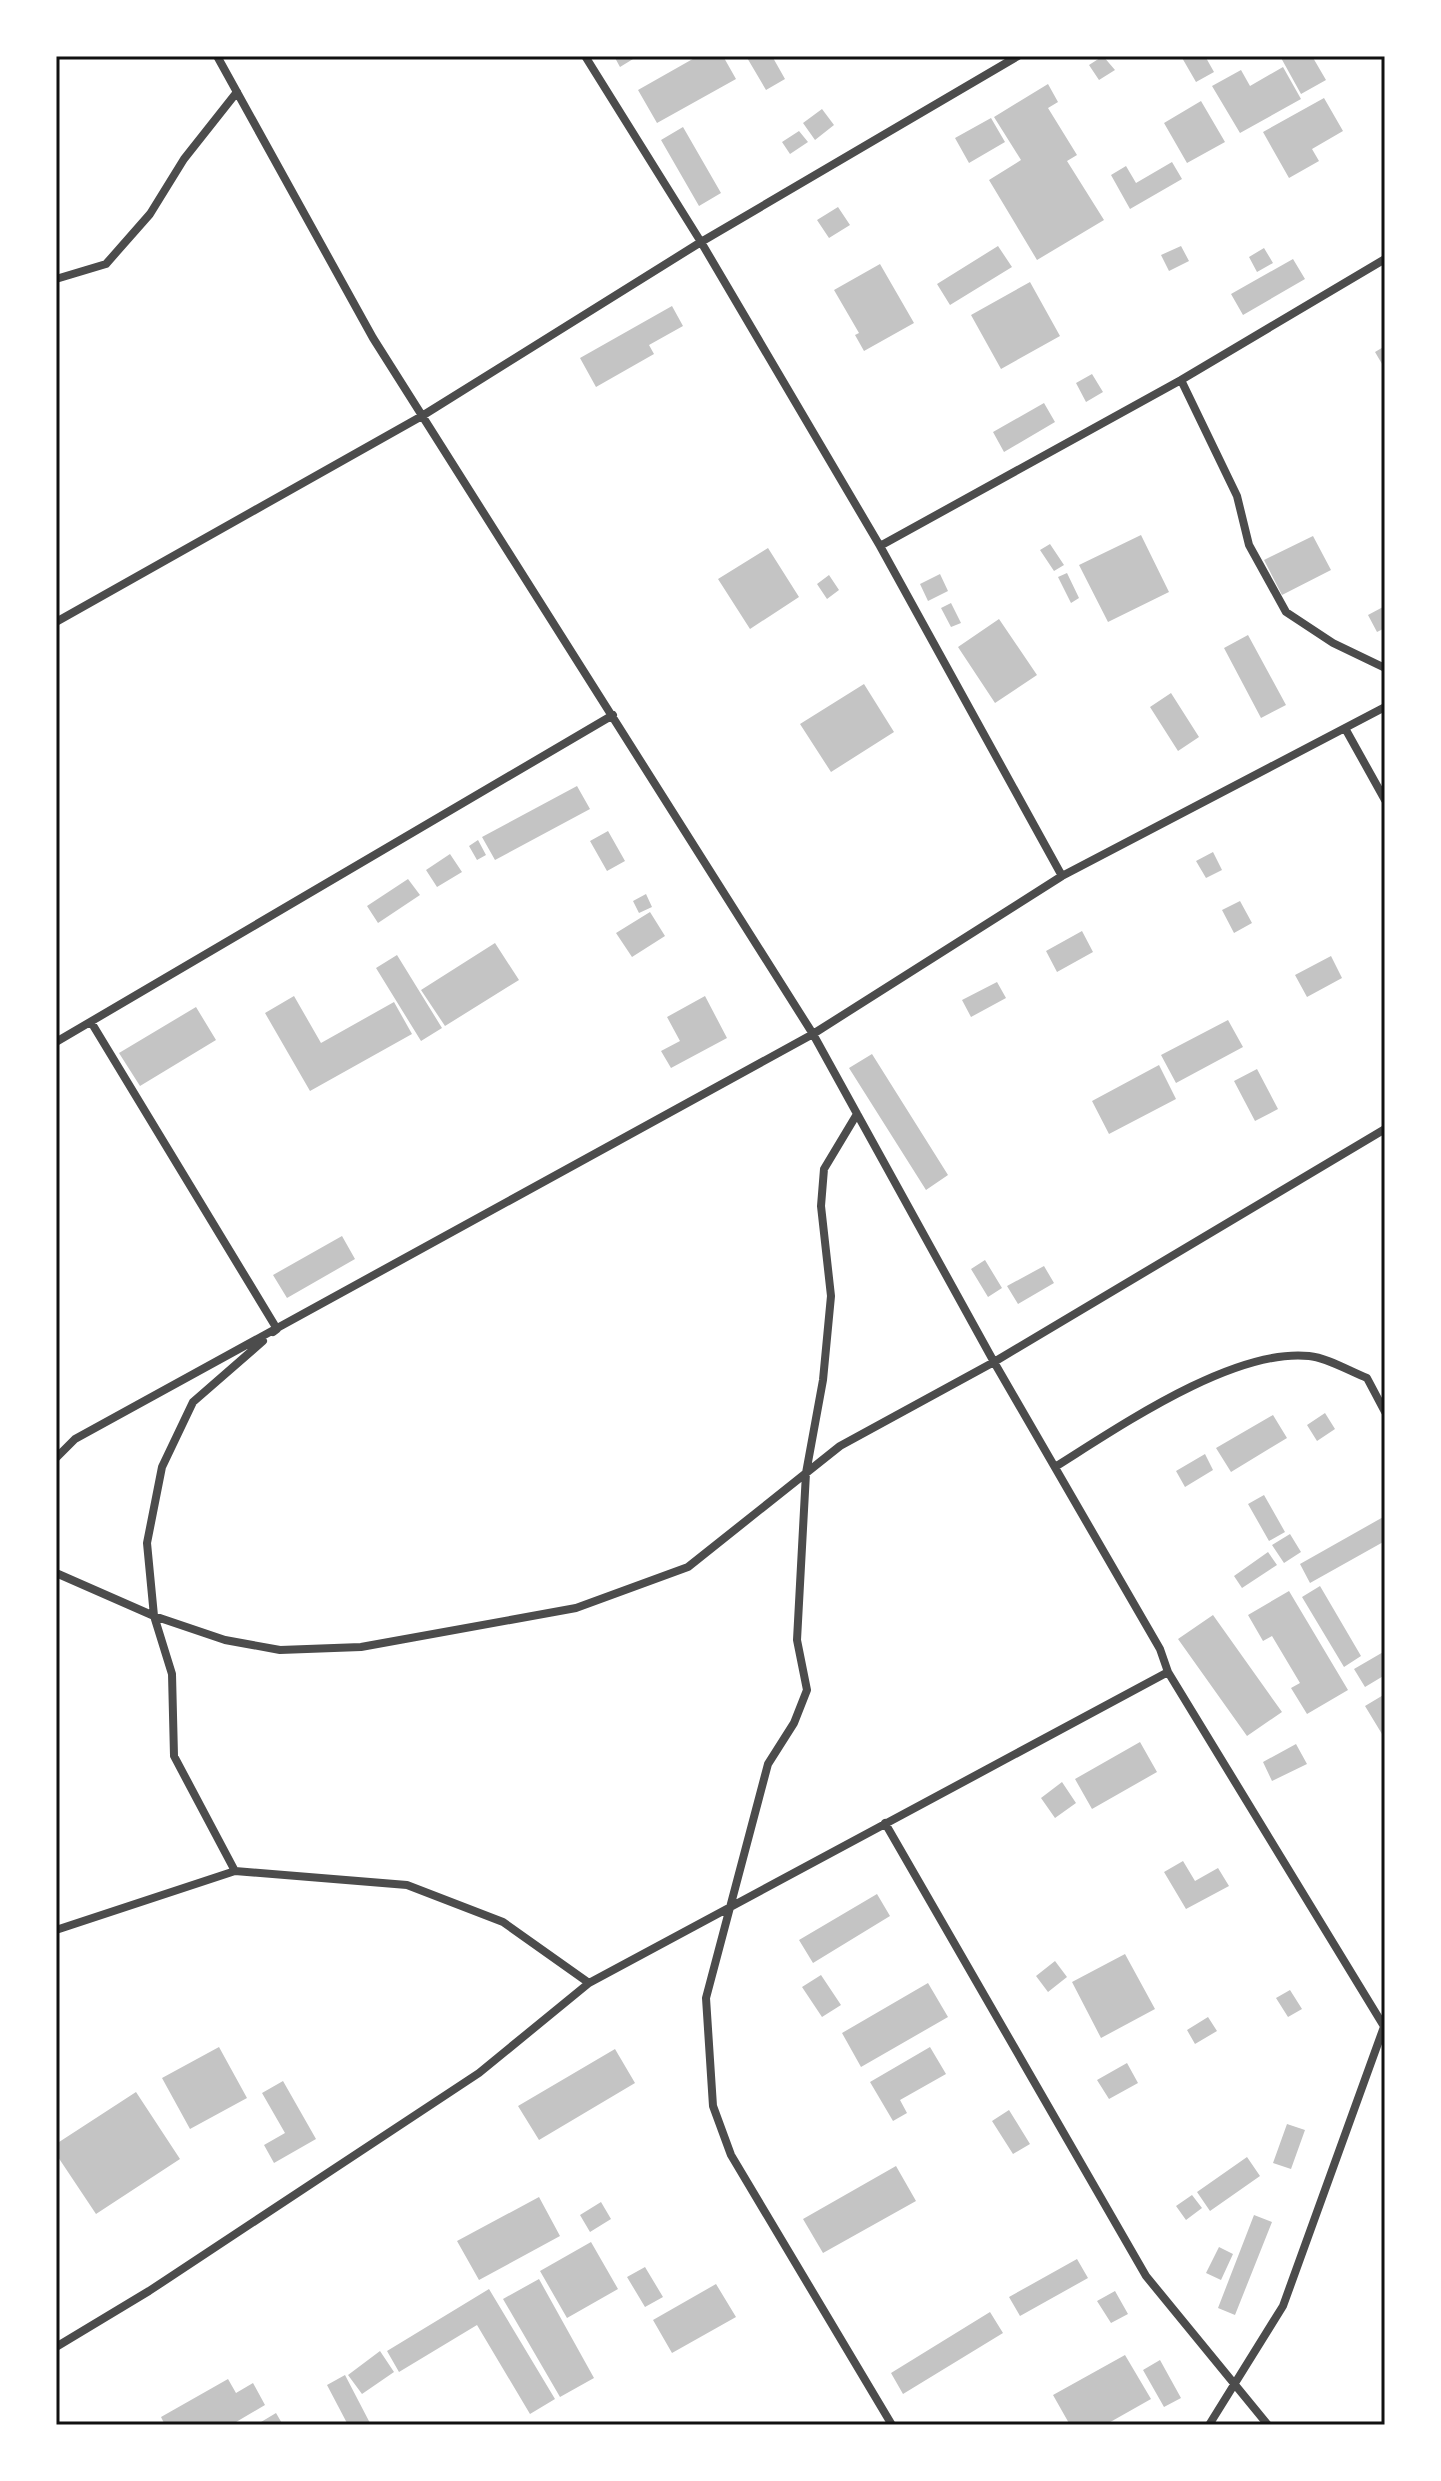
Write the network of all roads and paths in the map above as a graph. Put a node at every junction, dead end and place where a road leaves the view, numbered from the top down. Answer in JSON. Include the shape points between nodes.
{"nodes":[{"id":1,"x":217,"y":56,"type":"edge"},
{"id":2,"x":585,"y":56,"type":"edge"},
{"id":3,"x":1018,"y":56,"type":"edge"},
{"id":4,"x":237,"y":92,"type":"junction"},
{"id":5,"x":701,"y":242,"type":"junction"},
{"id":6,"x":1385,"y":259,"type":"edge"},
{"id":7,"x":56,"y":279,"type":"edge"},
{"id":8,"x":1181,"y":380,"type":"junction"},
{"id":9,"x":422,"y":416,"type":"junction"},
{"id":10,"x":880,"y":546,"type":"junction"},
{"id":11,"x":56,"y":622,"type":"edge"},
{"id":12,"x":1385,"y":668,"type":"edge"},
{"id":13,"x":1385,"y":707,"type":"edge"},
{"id":14,"x":613,"y":715,"type":"junction"},
{"id":15,"x":1346,"y":730,"type":"junction"},
{"id":16,"x":1385,"y":800,"type":"edge"},
{"id":17,"x":1062,"y":876,"type":"junction"},
{"id":18,"x":91,"y":1022,"type":"junction"},
{"id":19,"x":813,"y":1034,"type":"junction"},
{"id":20,"x":56,"y":1042,"type":"edge"},
{"id":21,"x":857,"y":1114,"type":"junction"},
{"id":22,"x":1385,"y":1129,"type":"edge"},
{"id":23,"x":277,"y":1329,"type":"junction"},
{"id":24,"x":994,"y":1362,"type":"junction"},
{"id":25,"x":1385,"y":1412,"type":"edge"},
{"id":26,"x":56,"y":1458,"type":"edge"},
{"id":27,"x":1055,"y":1467,"type":"junction"},
{"id":28,"x":806,"y":1473,"type":"junction"},
{"id":29,"x":56,"y":1573,"type":"edge"},
{"id":30,"x":154,"y":1616,"type":"junction"},
{"id":31,"x":1168,"y":1672,"type":"junction"},
{"id":32,"x":885,"y":1823,"type":"junction"},
{"id":33,"x":235,"y":1871,"type":"junction"},
{"id":34,"x":727,"y":1908,"type":"junction"},
{"id":35,"x":56,"y":1930,"type":"edge"},
{"id":36,"x":589,"y":1983,"type":"junction"},
{"id":37,"x":1385,"y":2026,"type":"edge"},
{"id":38,"x":56,"y":2347,"type":"edge"},
{"id":39,"x":1234,"y":2385,"type":"junction"},
{"id":40,"x":892,"y":2425,"type":"edge"},
{"id":41,"x":1209,"y":2425,"type":"edge"},
{"id":42,"x":1268,"y":2425,"type":"edge"}],
"edges":[{"from":1,"to":4,"type":"street"},
{"from":2,"to":5,"type":"street"},
{"from":3,"to":5,"type":"street"},
{"from":4,"to":7,"type":"street","via":[[184,159],[150,214],[106,264]]},
{"from":4,"to":9,"type":"street"},
{"from":5,"to":9,"type":"street"},
{"from":5,"to":10,"type":"street"},
{"from":6,"to":8,"type":"street"},
{"from":8,"to":10,"type":"street"},
{"from":8,"to":12,"type":"street","via":[[1237,496],[1249,545],[1286,612]]},
{"from":9,"to":11,"type":"street"},
{"from":9,"to":14,"type":"street"},
{"from":10,"to":17,"type":"street"},
{"from":13,"to":15,"type":"street"},
{"from":14,"to":18,"type":"street"},
{"from":14,"to":19,"type":"street"},
{"from":15,"to":16,"type":"street"},
{"from":15,"to":17,"type":"street"},
{"from":17,"to":19,"type":"street"},
{"from":18,"to":20,"type":"street"},
{"from":18,"to":23,"type":"street"},
{"from":19,"to":21,"type":"street"},
{"from":19,"to":23,"type":"street"},
{"from":21,"to":24,"type":"street"},
{"from":21,"to":28,"type":"street","via":[[824,1169],[821,1206],[831,1296]]},
{"from":22,"to":24,"type":"street"},
{"from":23,"to":26,"type":"street","via":[[75,1439]]},
{"from":23,"to":30,"type":"street","via":[[193,1402],[162,1467],[147,1543]]},
{"from":24,"to":27,"type":"street"},
{"from":24,"to":28,"type":"street","via":[[840,1446]]},
{"from":25,"to":27,"type":"street","via":[[1367,1378],[1310,1356],[1247,1363],[1141,1414]]},
{"from":27,"to":31,"type":"street","via":[[1160,1649]]},
{"from":28,"to":30,"type":"street","via":[[688,1567],[576,1608],[361,1647],[280,1650],[225,1640]]},
{"from":28,"to":34,"type":"street","via":[[797,1640],[807,1690],[768,1764]]},
{"from":29,"to":30,"type":"street"},
{"from":30,"to":33,"type":"street","via":[[172,1674],[174,1756]]},
{"from":31,"to":32,"type":"street"},
{"from":31,"to":37,"type":"street"},
{"from":32,"to":34,"type":"street"},
{"from":32,"to":39,"type":"street","via":[[1146,2276]]},
{"from":33,"to":35,"type":"street"},
{"from":33,"to":36,"type":"street","via":[[407,1885],[503,1922]]},
{"from":34,"to":36,"type":"street"},
{"from":34,"to":40,"type":"street","via":[[706,1998],[713,2106],[731,2155]]},
{"from":36,"to":38,"type":"street","via":[[479,2073]]},
{"from":37,"to":39,"type":"street","via":[[1283,2306]]},
{"from":39,"to":41,"type":"street"},
{"from":39,"to":42,"type":"street"}]}
